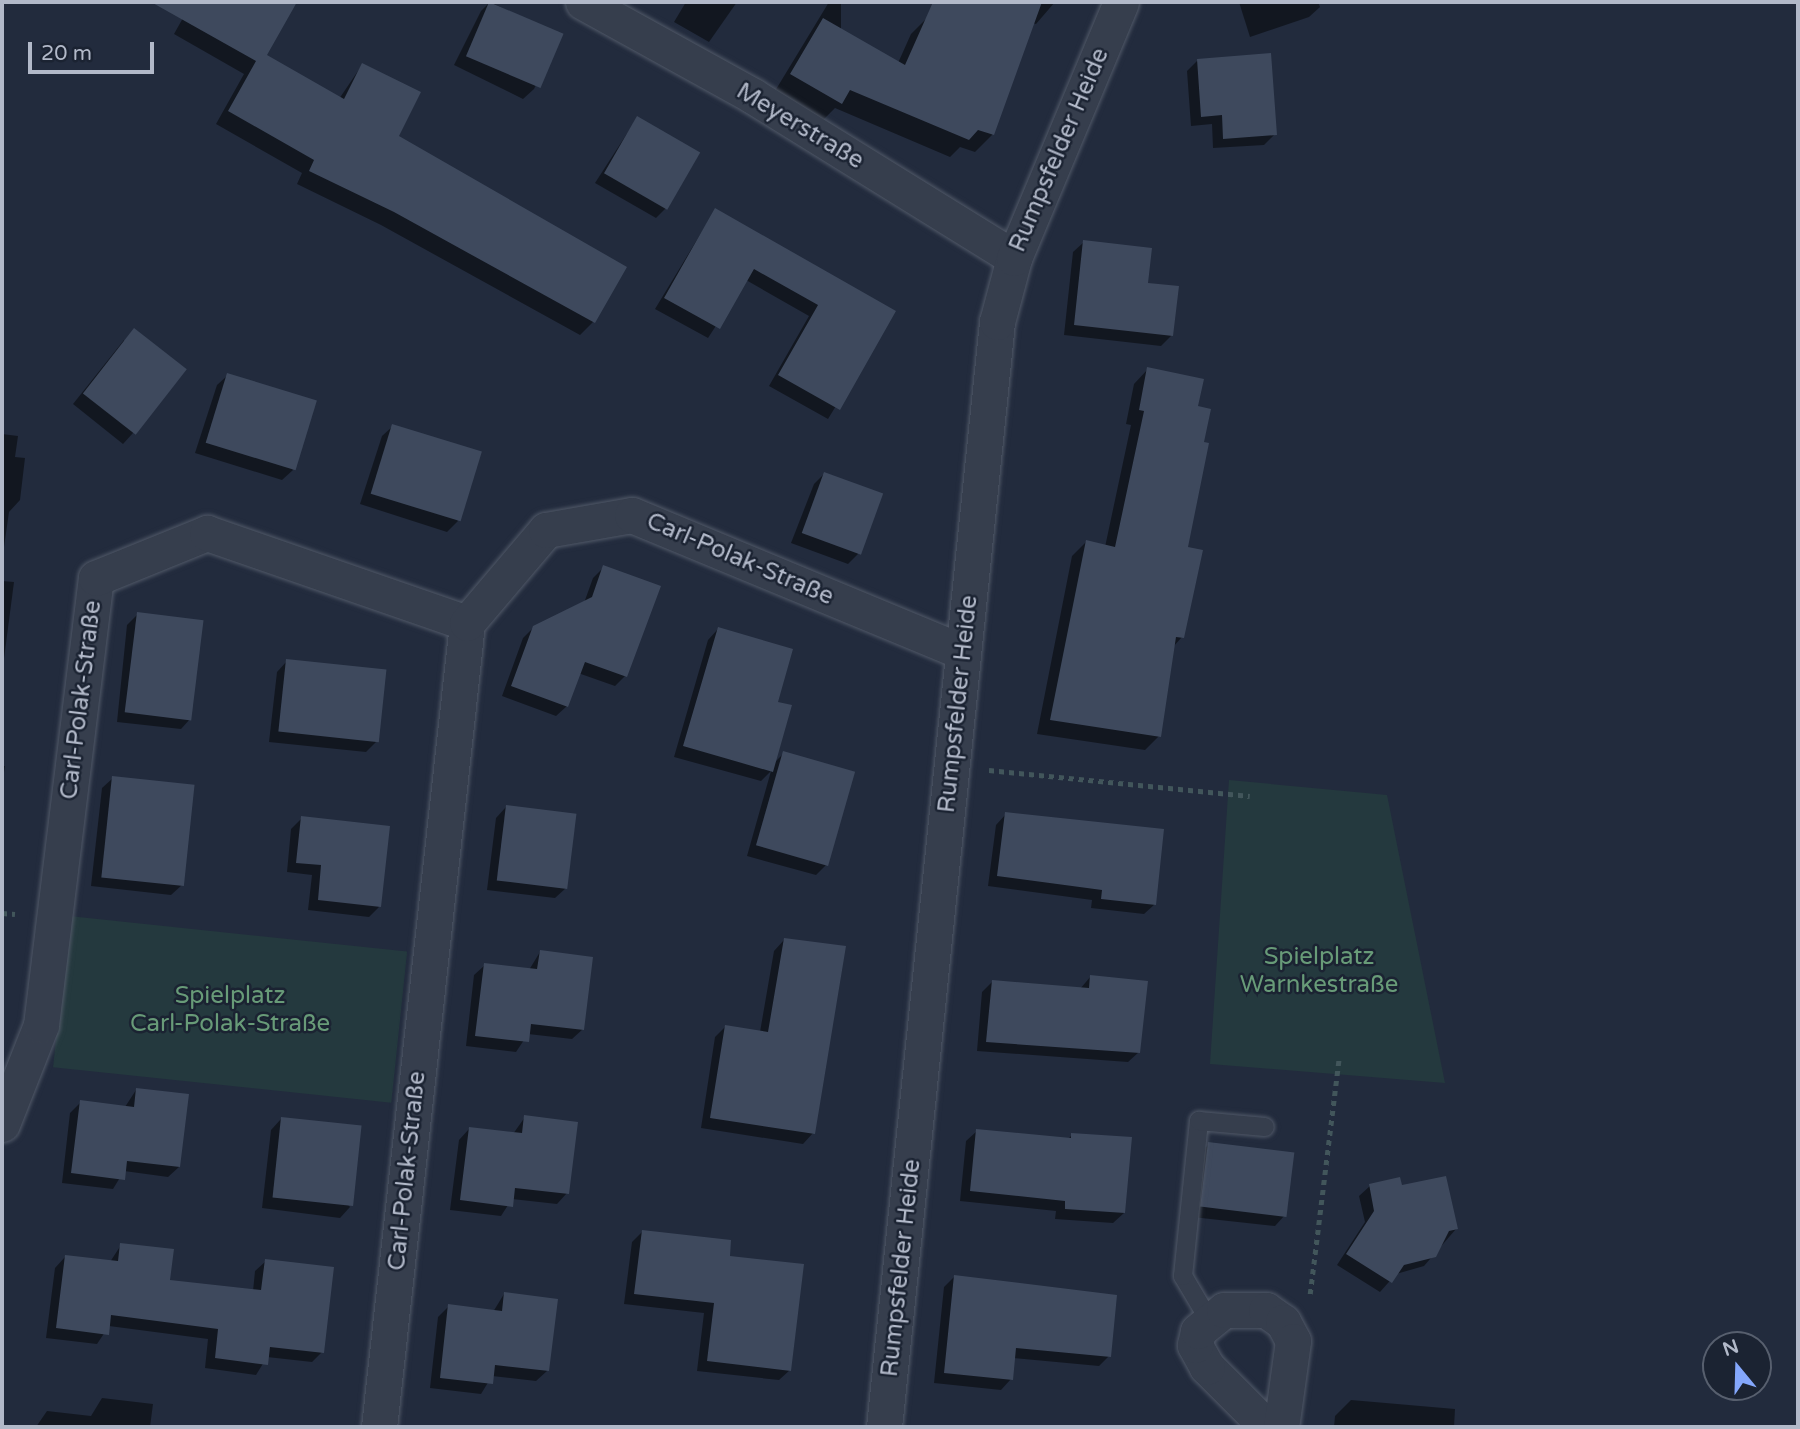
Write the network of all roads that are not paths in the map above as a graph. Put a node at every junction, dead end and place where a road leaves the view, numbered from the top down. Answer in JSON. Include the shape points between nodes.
{"nodes":[{"id":1,"x":583,"y":2,"type":"edge"},
{"id":2,"x":1121,"y":2,"type":"edge"},
{"id":3,"x":1014,"y":258,"type":"junction"},
{"id":4,"x":467,"y":623,"type":"junction"},
{"id":5,"x":963,"y":652,"type":"junction"},
{"id":6,"x":2,"y":1124,"type":"edge"},
{"id":7,"x":1265,"y":1127,"type":"dead end"},
{"id":8,"x":1209,"y":1320,"type":"junction"},
{"id":9,"x":379,"y":1427,"type":"edge"},
{"id":10,"x":884,"y":1427,"type":"edge"},
{"id":11,"x":1279,"y":1427,"type":"edge"}],
"edges":[{"from":1,"to":3,"type":"street","name":"Meyerstraße","via":[[753,96]]},
{"from":2,"to":3,"type":"street","name":"Rumpsfelder Heide"},
{"from":3,"to":5,"type":"street","name":"Rumpsfelder Heide","via":[[997,322]]},
{"from":4,"to":5,"type":"street","name":"Carl-Polak-Straße","via":[[547,530],[632,515]]},
{"from":4,"to":6,"type":"street","name":"Carl-Polak-Straße","via":[[207,533],[96,578],[41,1025]]},
{"from":4,"to":9,"type":"street","name":"Carl-Polak-Straße"},
{"from":5,"to":10,"type":"street","name":"Rumpsfelder Heide"},
{"from":7,"to":8,"type":"lane","via":[[1199,1121],[1183,1276]]},
{"from":8,"to":11,"type":"street","via":[[1198,1331],[1195,1345],[1207,1367],[1264,1424]]},
{"from":8,"to":11,"type":"street","via":[[1224,1310],[1266,1310],[1283,1322],[1293,1341]]}]}
